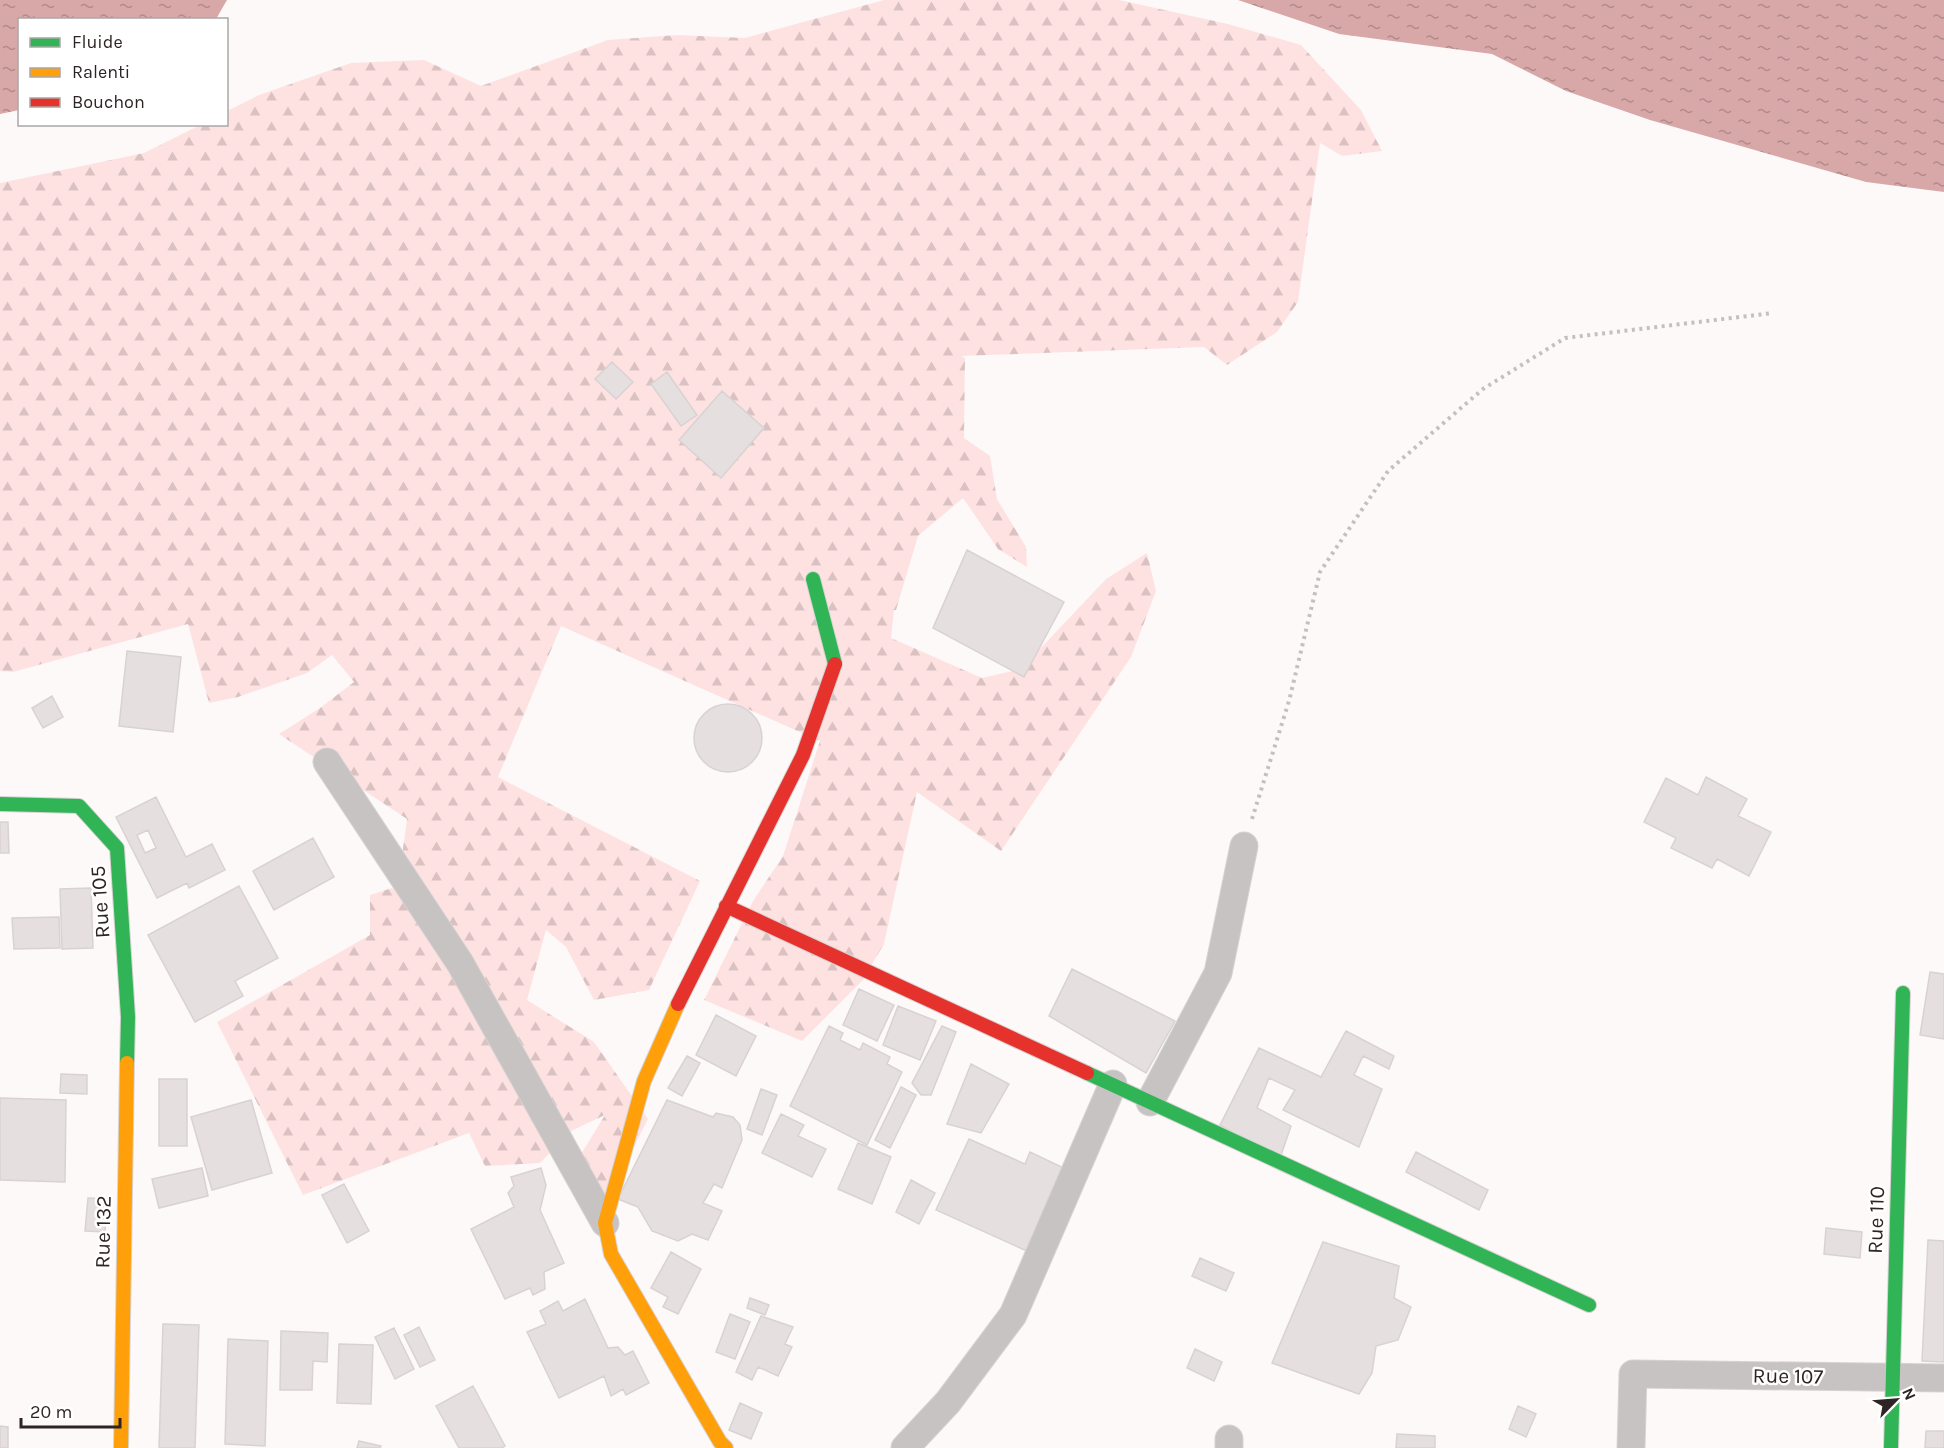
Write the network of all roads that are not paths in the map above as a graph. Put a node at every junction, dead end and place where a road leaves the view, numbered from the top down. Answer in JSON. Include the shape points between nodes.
{"nodes":[{"id":1,"x":813,"y":579,"type":"dead end"},
{"id":2,"x":327,"y":762,"type":"dead end"},
{"id":3,"x":0,"y":804,"type":"edge"},
{"id":4,"x":1244,"y":846,"type":"road end"},
{"id":5,"x":726,"y":906,"type":"junction"},
{"id":6,"x":1903,"y":993,"type":"dead end"},
{"id":7,"x":128,"y":1017,"type":"joint"},
{"id":8,"x":1113,"y":1084,"type":"junction"},
{"id":9,"x":1150,"y":1102,"type":"junction"},
{"id":10,"x":605,"y":1223,"type":"junction"},
{"id":11,"x":1589,"y":1305,"type":"dead end"},
{"id":12,"x":1892,"y":1378,"type":"junction"},
{"id":13,"x":1944,"y":1378,"type":"edge"},
{"id":14,"x":121,"y":1448,"type":"edge"},
{"id":15,"x":726,"y":1448,"type":"edge"},
{"id":16,"x":905,"y":1448,"type":"edge"},
{"id":17,"x":1631,"y":1448,"type":"edge"},
{"id":18,"x":1891,"y":1448,"type":"edge"}],
"edges":[{"from":1,"to":5,"type":"street","via":[[836,667],[803,755]]},
{"from":2,"to":10,"type":"street","via":[[460,963]]},
{"from":3,"to":7,"type":"street","name":"Rue 105","via":[[79,806],[117,848]]},
{"from":4,"to":9,"type":"street","via":[[1218,973]]},
{"from":5,"to":8,"type":"street"},
{"from":5,"to":10,"type":"street","via":[[644,1081]]},
{"from":6,"to":12,"type":"street","name":"Rue 110"},
{"from":7,"to":14,"type":"street","name":"Rue 132"},
{"from":8,"to":9,"type":"street"},
{"from":8,"to":16,"type":"street","via":[[1013,1315],[948,1402]]},
{"from":9,"to":11,"type":"street"},
{"from":10,"to":15,"type":"street","via":[[611,1254]]},
{"from":12,"to":13,"type":"street","name":"Rue 107"},
{"from":12,"to":17,"type":"street","name":"Rue 107","via":[[1633,1374]]},
{"from":12,"to":18,"type":"street","name":"Rue 110"}]}
